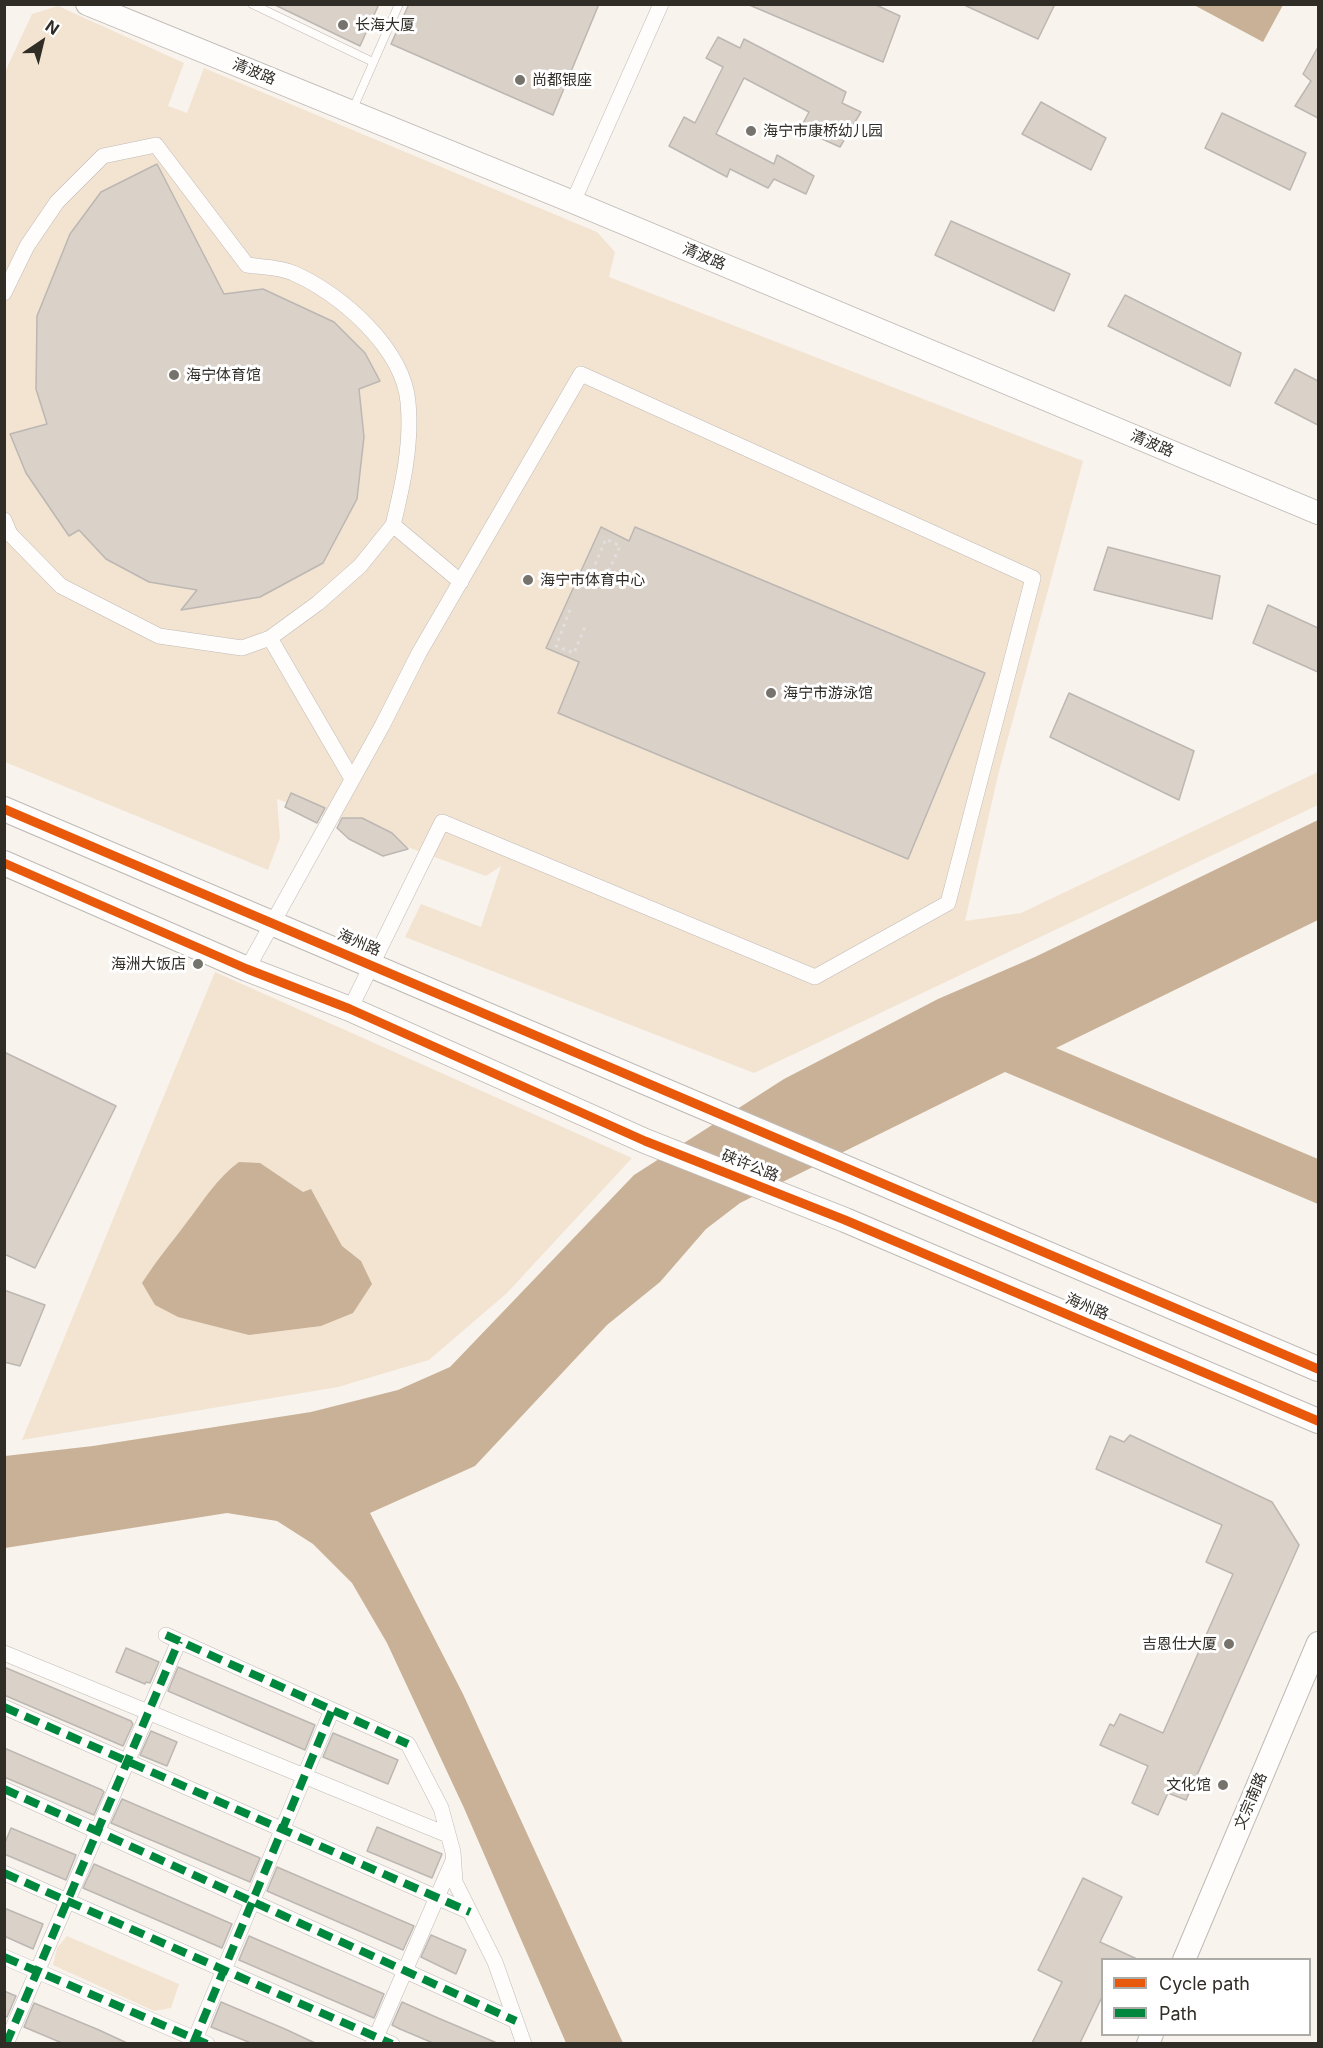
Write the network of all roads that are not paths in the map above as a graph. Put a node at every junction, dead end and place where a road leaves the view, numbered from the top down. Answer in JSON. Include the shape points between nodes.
{"nodes":[{"id":1,"x":87,"y":4,"type":"edge"},
{"id":2,"x":252,"y":4,"type":"edge"},
{"id":3,"x":399,"y":4,"type":"edge"},
{"id":4,"x":661,"y":4,"type":"edge"},
{"id":5,"x":374,"y":62,"type":"junction"},
{"id":6,"x":351,"y":112,"type":"junction"},
{"id":7,"x":573,"y":202,"type":"junction"},
{"id":8,"x":4,"y":293,"type":"edge"},
{"id":9,"x":1318,"y":513,"type":"edge"},
{"id":10,"x":4,"y":520,"type":"edge"},
{"id":11,"x":393,"y":525,"type":"junction"},
{"id":12,"x":461,"y":582,"type":"junction"},
{"id":13,"x":270,"y":638,"type":"junction"},
{"id":14,"x":352,"y":779,"type":"junction"},
{"id":15,"x":4,"y":809,"type":"edge"},
{"id":16,"x":4,"y":863,"type":"edge"},
{"id":17,"x":272,"y":922,"type":"junction"},
{"id":18,"x":372,"y":965,"type":"junction"},
{"id":19,"x":247,"y":969,"type":"junction"},
{"id":20,"x":350,"y":1009,"type":"junction"},
{"id":21,"x":844,"y":1220,"type":"joint"},
{"id":22,"x":1318,"y":1369,"type":"edge"},
{"id":23,"x":1318,"y":1421,"type":"edge"},
{"id":24,"x":1318,"y":1643,"type":"edge"},
{"id":25,"x":4,"y":1653,"type":"edge"},
{"id":26,"x":4,"y":1707,"type":"edge"},
{"id":27,"x":332,"y":1710,"type":"junction"},
{"id":28,"x":148,"y":1712,"type":"junction"},
{"id":29,"x":128,"y":1761,"type":"junction"},
{"id":30,"x":304,"y":1776,"type":"junction"},
{"id":31,"x":4,"y":1789,"type":"edge"},
{"id":32,"x":282,"y":1829,"type":"junction"},
{"id":33,"x":97,"y":1831,"type":"junction"},
{"id":34,"x":448,"y":1835,"type":"junction"},
{"id":35,"x":453,"y":1860,"type":"junction"},
{"id":36,"x":4,"y":1873,"type":"edge"},
{"id":37,"x":437,"y":1897,"type":"junction"},
{"id":38,"x":67,"y":1901,"type":"junction"},
{"id":39,"x":252,"y":1901,"type":"junction"},
{"id":40,"x":470,"y":1912,"type":"junction"},
{"id":41,"x":4,"y":1957,"type":"edge"},
{"id":42,"x":1184,"y":1958,"type":"edge"},
{"id":43,"x":224,"y":1969,"type":"junction"},
{"id":44,"x":37,"y":1971,"type":"junction"},
{"id":45,"x":405,"y":1971,"type":"junction"},
{"id":46,"x":516,"y":2021,"type":"junction"},
{"id":47,"x":375,"y":2040,"type":"edge"},
{"id":48,"x":8,"y":2041,"type":"edge"},
{"id":49,"x":198,"y":2042,"type":"edge"},
{"id":50,"x":392,"y":2043,"type":"edge"},
{"id":51,"x":524,"y":2043,"type":"edge"}],
"edges":[{"from":1,"to":6,"type":"street","name":"清波路"},
{"from":2,"to":5,"type":"lane"},
{"from":3,"to":5,"type":"lane"},
{"from":4,"to":7,"type":"street"},
{"from":5,"to":6,"type":"lane"},
{"from":6,"to":7,"type":"street","name":"清波路"},
{"from":7,"to":9,"type":"street","name":"清波路"},
{"from":8,"to":11,"type":"street","via":[[27,246],[57,202],[103,156],[156,146],[247,265],[291,272],[342,301],[390,352],[408,399],[408,458]]},
{"from":10,"to":13,"type":"street","via":[[10,534],[61,586],[159,636],[242,648]]},
{"from":11,"to":12,"type":"street"},
{"from":11,"to":13,"type":"street","via":[[360,566]]},
{"from":12,"to":14,"type":"street"},
{"from":12,"to":18,"type":"street","via":[[581,374],[1033,578],[948,903],[815,977],[442,822]]},
{"from":13,"to":14,"type":"street"},
{"from":14,"to":17,"type":"street"},
{"from":15,"to":17,"type":"main road","name":"海州路"},
{"from":16,"to":19,"type":"main road"},
{"from":17,"to":18,"type":"main road","name":"海州路"},
{"from":17,"to":19,"type":"street"},
{"from":18,"to":20,"type":"street"},
{"from":18,"to":22,"type":"main road","name":"海州路"},
{"from":19,"to":20,"type":"main road"},
{"from":20,"to":21,"type":"main road","name":"硖许公路","via":[[645,1141]]},
{"from":21,"to":23,"type":"main road","name":"海州路"},
{"from":24,"to":42,"type":"street","name":"文宗南路"},
{"from":25,"to":28,"type":"street"},
{"from":26,"to":29,"type":"street"},
{"from":27,"to":28,"type":"street","via":[[172,1638]]},
{"from":27,"to":30,"type":"street"},
{"from":27,"to":34,"type":"street","via":[[408,1744],[441,1808]]},
{"from":28,"to":29,"type":"street"},
{"from":28,"to":30,"type":"street"},
{"from":29,"to":32,"type":"street"},
{"from":29,"to":33,"type":"street"},
{"from":30,"to":32,"type":"street"},
{"from":30,"to":34,"type":"street"},
{"from":31,"to":33,"type":"street"},
{"from":32,"to":37,"type":"street"},
{"from":32,"to":39,"type":"street"},
{"from":33,"to":38,"type":"street"},
{"from":33,"to":39,"type":"street"},
{"from":34,"to":35,"type":"street"},
{"from":35,"to":37,"type":"street"},
{"from":35,"to":40,"type":"street","via":[[455,1882]]},
{"from":36,"to":38,"type":"street"},
{"from":37,"to":40,"type":"street"},
{"from":37,"to":45,"type":"street"},
{"from":38,"to":43,"type":"street"},
{"from":38,"to":44,"type":"street"},
{"from":39,"to":43,"type":"street"},
{"from":39,"to":45,"type":"street"},
{"from":40,"to":46,"type":"street","via":[[495,1962]]},
{"from":41,"to":44,"type":"street"},
{"from":43,"to":47,"type":"street"},
{"from":43,"to":49,"type":"street"},
{"from":44,"to":48,"type":"street"},
{"from":44,"to":49,"type":"street"},
{"from":45,"to":46,"type":"street"},
{"from":45,"to":47,"type":"street"},
{"from":46,"to":51,"type":"street"},
{"from":47,"to":50,"type":"street"}]}
